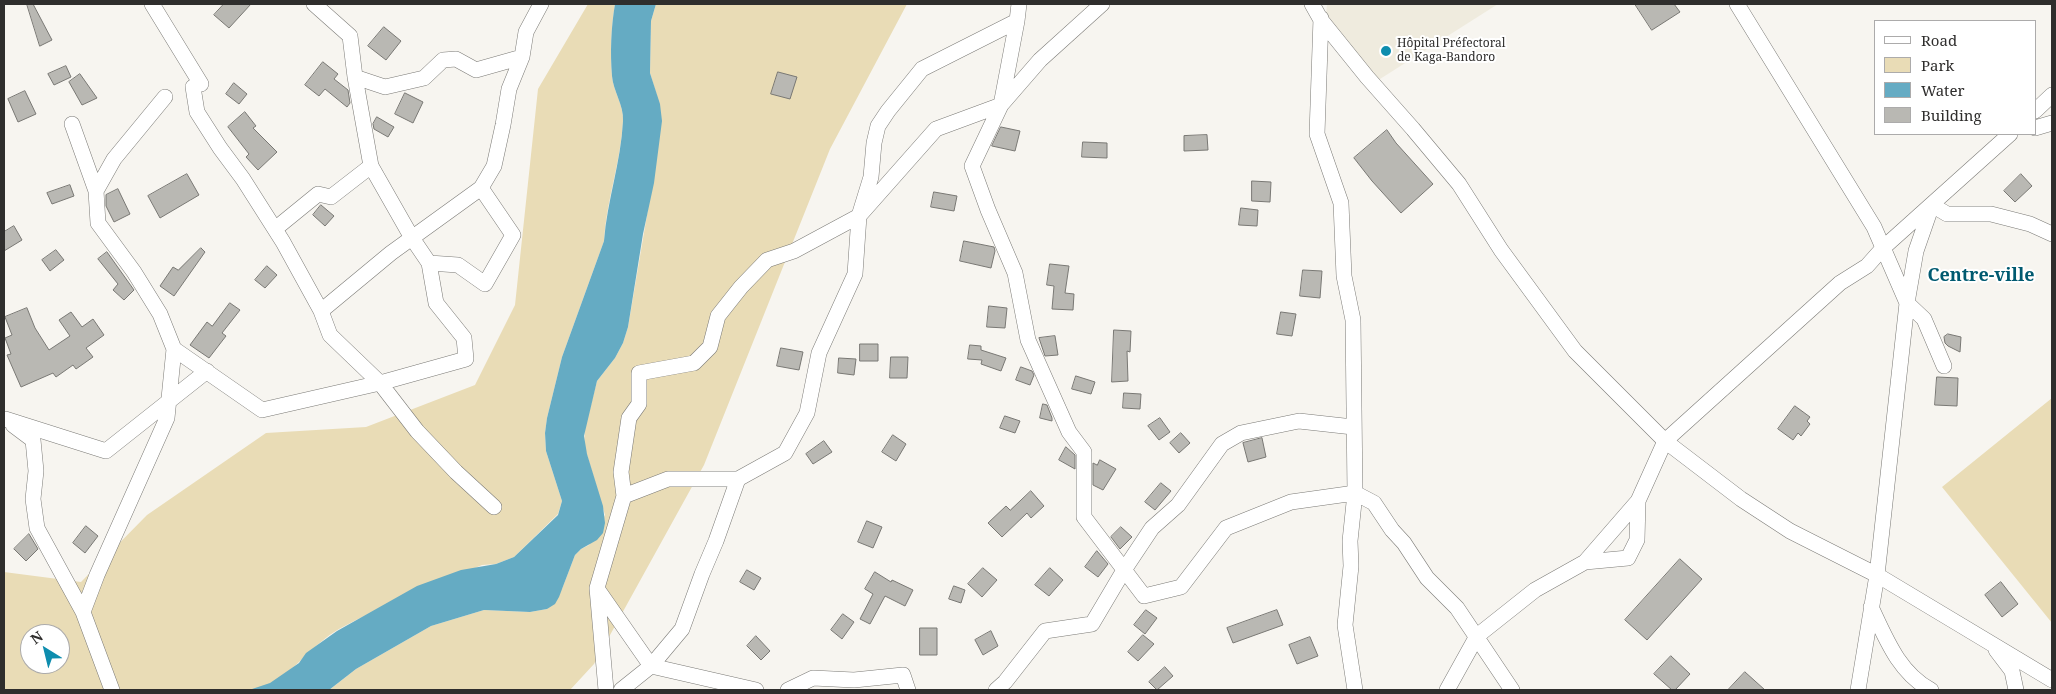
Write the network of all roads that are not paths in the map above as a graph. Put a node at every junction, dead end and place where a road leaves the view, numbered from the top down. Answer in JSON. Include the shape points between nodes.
{"nodes":[{"id":1,"x":152,"y":4,"type":"edge"},
{"id":2,"x":314,"y":4,"type":"edge"},
{"id":3,"x":541,"y":4,"type":"edge"},
{"id":4,"x":1019,"y":4,"type":"edge"},
{"id":5,"x":1102,"y":4,"type":"edge"},
{"id":6,"x":1312,"y":4,"type":"edge"},
{"id":7,"x":1322,"y":4,"type":"edge"},
{"id":8,"x":1737,"y":4,"type":"edge"},
{"id":9,"x":1321,"y":20,"type":"junction"},
{"id":10,"x":1018,"y":21,"type":"junction"},
{"id":11,"x":522,"y":57,"type":"junction"},
{"id":12,"x":355,"y":77,"type":"junction"},
{"id":13,"x":2052,"y":96,"type":"edge"},
{"id":14,"x":165,"y":98,"type":"dead end"},
{"id":15,"x":1001,"y":105,"type":"junction"},
{"id":16,"x":2036,"y":110,"type":"edge"},
{"id":17,"x":2052,"y":123,"type":"edge"},
{"id":18,"x":72,"y":124,"type":"dead end"},
{"id":19,"x":2036,"y":128,"type":"edge"},
{"id":20,"x":2010,"y":135,"type":"edge"},
{"id":21,"x":371,"y":166,"type":"junction"},
{"id":22,"x":481,"y":188,"type":"junction"},
{"id":23,"x":96,"y":191,"type":"junction"},
{"id":24,"x":1932,"y":205,"type":"junction"},
{"id":25,"x":859,"y":216,"type":"junction"},
{"id":26,"x":275,"y":229,"type":"junction"},
{"id":27,"x":2052,"y":234,"type":"edge"},
{"id":28,"x":412,"y":238,"type":"junction"},
{"id":29,"x":1883,"y":248,"type":"junction"},
{"id":30,"x":429,"y":263,"type":"junction"},
{"id":31,"x":1907,"y":303,"type":"junction"},
{"id":32,"x":321,"y":311,"type":"junction"},
{"id":33,"x":174,"y":349,"type":"junction"},
{"id":34,"x":1944,"y":366,"type":"dead end"},
{"id":35,"x":207,"y":371,"type":"junction"},
{"id":36,"x":380,"y":383,"type":"junction"},
{"id":37,"x":169,"y":400,"type":"junction"},
{"id":38,"x":4,"y":419,"type":"edge"},
{"id":39,"x":1353,"y":428,"type":"junction"},
{"id":40,"x":1665,"y":441,"type":"junction"},
{"id":41,"x":738,"y":479,"type":"junction"},
{"id":42,"x":1354,"y":493,"type":"junction"},
{"id":43,"x":624,"y":496,"type":"junction"},
{"id":44,"x":1638,"y":501,"type":"junction"},
{"id":45,"x":494,"y":507,"type":"dead end"},
{"id":46,"x":1584,"y":562,"type":"junction"},
{"id":47,"x":1124,"y":570,"type":"junction"},
{"id":48,"x":1877,"y":575,"type":"junction"},
{"id":49,"x":597,"y":588,"type":"junction"},
{"id":50,"x":1872,"y":607,"type":"junction"},
{"id":51,"x":83,"y":612,"type":"junction"},
{"id":52,"x":1477,"y":636,"type":"junction"},
{"id":53,"x":1991,"y":643,"type":"junction"},
{"id":54,"x":651,"y":666,"type":"junction"},
{"id":55,"x":2052,"y":680,"type":"edge"},
{"id":56,"x":112,"y":690,"type":"edge"},
{"id":57,"x":606,"y":690,"type":"edge"},
{"id":58,"x":620,"y":690,"type":"edge"},
{"id":59,"x":756,"y":690,"type":"edge"},
{"id":60,"x":788,"y":690,"type":"edge"},
{"id":61,"x":908,"y":690,"type":"edge"},
{"id":62,"x":996,"y":690,"type":"edge"},
{"id":63,"x":1355,"y":690,"type":"edge"},
{"id":64,"x":1447,"y":690,"type":"edge"},
{"id":65,"x":1512,"y":690,"type":"edge"},
{"id":66,"x":1858,"y":690,"type":"edge"},
{"id":67,"x":1932,"y":690,"type":"edge"},
{"id":68,"x":2016,"y":690,"type":"edge"}],
"edges":[{"from":1,"to":26,"type":"street","via":[[197,85],[197,112]]},
{"from":2,"to":12,"type":"street","via":[[350,36]]},
{"from":3,"to":11,"type":"street","via":[[526,32]]},
{"from":4,"to":10,"type":"street"},
{"from":5,"to":15,"type":"street","via":[[1040,60]]},
{"from":6,"to":9,"type":"street"},
{"from":7,"to":9,"type":"street"},
{"from":8,"to":29,"type":"street","via":[[1840,170]]},
{"from":9,"to":39,"type":"street","via":[[1317,134],[1341,203],[1344,276],[1353,320]]},
{"from":9,"to":40,"type":"street","via":[[1459,184],[1501,250],[1574,351]]},
{"from":10,"to":15,"type":"street"},
{"from":10,"to":25,"type":"street","via":[[922,69],[878,126],[871,178]]},
{"from":11,"to":12,"type":"street","via":[[476,70],[456,59],[443,60],[424,78],[385,87]]},
{"from":11,"to":22,"type":"street","via":[[509,89],[494,166]]},
{"from":12,"to":21,"type":"street"},
{"from":13,"to":16,"type":"street"},
{"from":14,"to":23,"type":"street","via":[[114,159]]},
{"from":15,"to":25,"type":"street","via":[[936,129]]},
{"from":15,"to":47,"type":"street","via":[[972,166],[1015,273],[1028,340],[1069,432],[1084,452],[1084,517]]},
{"from":17,"to":19,"type":"street"},
{"from":18,"to":23,"type":"street"},
{"from":20,"to":24,"type":"street"},
{"from":21,"to":26,"type":"street","via":[[331,197],[318,194]]},
{"from":21,"to":28,"type":"street"},
{"from":22,"to":28,"type":"street"},
{"from":22,"to":30,"type":"street","via":[[513,235],[485,284],[458,265]]},
{"from":23,"to":33,"type":"street","via":[[98,223],[160,314]]},
{"from":24,"to":27,"type":"street","via":[[1947,214],[1992,214],[2030,224]]},
{"from":24,"to":29,"type":"street"},
{"from":24,"to":31,"type":"street","via":[[1916,251]]},
{"from":25,"to":41,"type":"street","via":[[854,274],[819,353],[807,413],[785,453]]},
{"from":25,"to":43,"type":"street","via":[[794,251],[767,260],[718,316],[710,347],[694,363],[639,373],[639,404],[629,418],[621,472]]},
{"from":26,"to":32,"type":"street"},
{"from":28,"to":30,"type":"street"},
{"from":28,"to":32,"type":"street"},
{"from":29,"to":31,"type":"street"},
{"from":29,"to":40,"type":"street","via":[[1867,266],[1840,283]]},
{"from":30,"to":36,"type":"street","via":[[436,303],[464,338],[466,359]]},
{"from":31,"to":34,"type":"street","via":[[1924,319]]},
{"from":31,"to":48,"type":"street"},
{"from":32,"to":36,"type":"street","via":[[330,334]]},
{"from":33,"to":35,"type":"street"},
{"from":33,"to":37,"type":"street"},
{"from":35,"to":36,"type":"street","via":[[262,410]]},
{"from":35,"to":37,"type":"street"},
{"from":36,"to":45,"type":"street","via":[[417,431]]},
{"from":37,"to":38,"type":"street","via":[[106,451]]},
{"from":37,"to":51,"type":"street","via":[[167,418]]},
{"from":38,"to":51,"type":"street","via":[[33,440],[36,471],[33,499],[37,528]]},
{"from":39,"to":42,"type":"street"},
{"from":39,"to":47,"type":"street","via":[[1299,421],[1241,433],[1222,444],[1178,505],[1152,528]]},
{"from":40,"to":44,"type":"street"},
{"from":40,"to":48,"type":"street","via":[[1790,532]]},
{"from":41,"to":43,"type":"street","via":[[668,479]]},
{"from":41,"to":54,"type":"street","via":[[682,629]]},
{"from":42,"to":47,"type":"street","via":[[1291,502],[1226,528],[1181,587],[1144,596]]},
{"from":42,"to":52,"type":"street","via":[[1374,503],[1427,578],[1457,608]]},
{"from":42,"to":63,"type":"street","via":[[1345,625]]},
{"from":43,"to":49,"type":"street"},
{"from":44,"to":46,"type":"street"},
{"from":44,"to":46,"type":"street","via":[[1637,540],[1628,558]]},
{"from":46,"to":52,"type":"street","via":[[1535,590]]},
{"from":47,"to":62,"type":"street","via":[[1092,624],[1045,631]]},
{"from":48,"to":50,"type":"street"},
{"from":48,"to":53,"type":"street"},
{"from":49,"to":54,"type":"street"},
{"from":49,"to":57,"type":"street"},
{"from":50,"to":66,"type":"street"},
{"from":50,"to":67,"type":"street","via":[[1901,665],[1920,684]]},
{"from":51,"to":56,"type":"street"},
{"from":52,"to":64,"type":"street"},
{"from":52,"to":65,"type":"street"},
{"from":53,"to":55,"type":"street"},
{"from":53,"to":68,"type":"street","via":[[2012,671]]},
{"from":54,"to":58,"type":"street"},
{"from":54,"to":59,"type":"street"},
{"from":60,"to":61,"type":"street","via":[[813,678],[854,680],[903,675]]}]}
